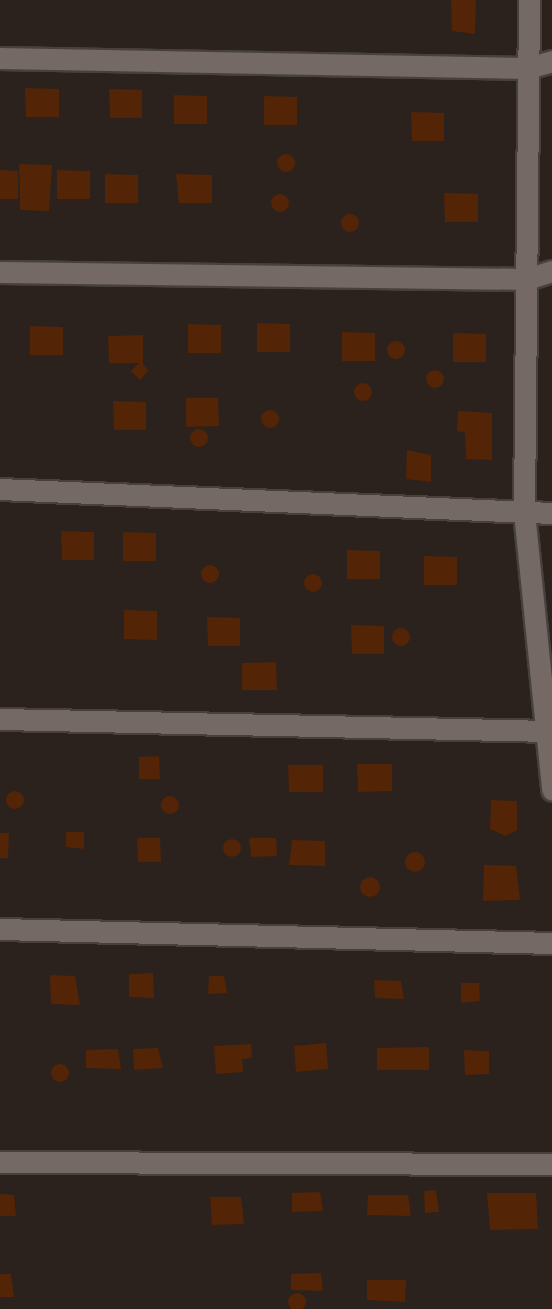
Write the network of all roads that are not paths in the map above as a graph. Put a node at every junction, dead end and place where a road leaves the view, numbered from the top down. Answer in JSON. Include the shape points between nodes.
{"nodes":[{"id":1,"x":529,"y":0,"type":"edge"},
{"id":2,"x":0,"y":58,"type":"edge"},
{"id":3,"x":552,"y":61,"type":"edge"},
{"id":4,"x":528,"y":68,"type":"junction"},
{"id":5,"x":552,"y":271,"type":"edge"},
{"id":6,"x":0,"y":272,"type":"edge"},
{"id":7,"x":527,"y":279,"type":"junction"},
{"id":8,"x":0,"y":489,"type":"edge"},
{"id":9,"x":524,"y":512,"type":"junction"},
{"id":10,"x":552,"y":513,"type":"edge"},
{"id":11,"x":0,"y":719,"type":"edge"},
{"id":12,"x":549,"y":731,"type":"edge"},
{"id":13,"x":552,"y":790,"type":"edge"},
{"id":14,"x":0,"y":929,"type":"edge"},
{"id":15,"x":552,"y":943,"type":"edge"},
{"id":16,"x":0,"y":1162,"type":"edge"},
{"id":17,"x":552,"y":1164,"type":"edge"}],
"edges":[{"from":1,"to":4,"type":"street"},
{"from":2,"to":4,"type":"street"},
{"from":3,"to":4,"type":"street"},
{"from":4,"to":7,"type":"street"},
{"from":5,"to":7,"type":"street"},
{"from":6,"to":7,"type":"street"},
{"from":7,"to":9,"type":"street"},
{"from":8,"to":9,"type":"street"},
{"from":9,"to":10,"type":"street"},
{"from":9,"to":12,"type":"street"},
{"from":11,"to":12,"type":"street"},
{"from":12,"to":13,"type":"street"},
{"from":14,"to":15,"type":"street"},
{"from":16,"to":17,"type":"street"}]}
